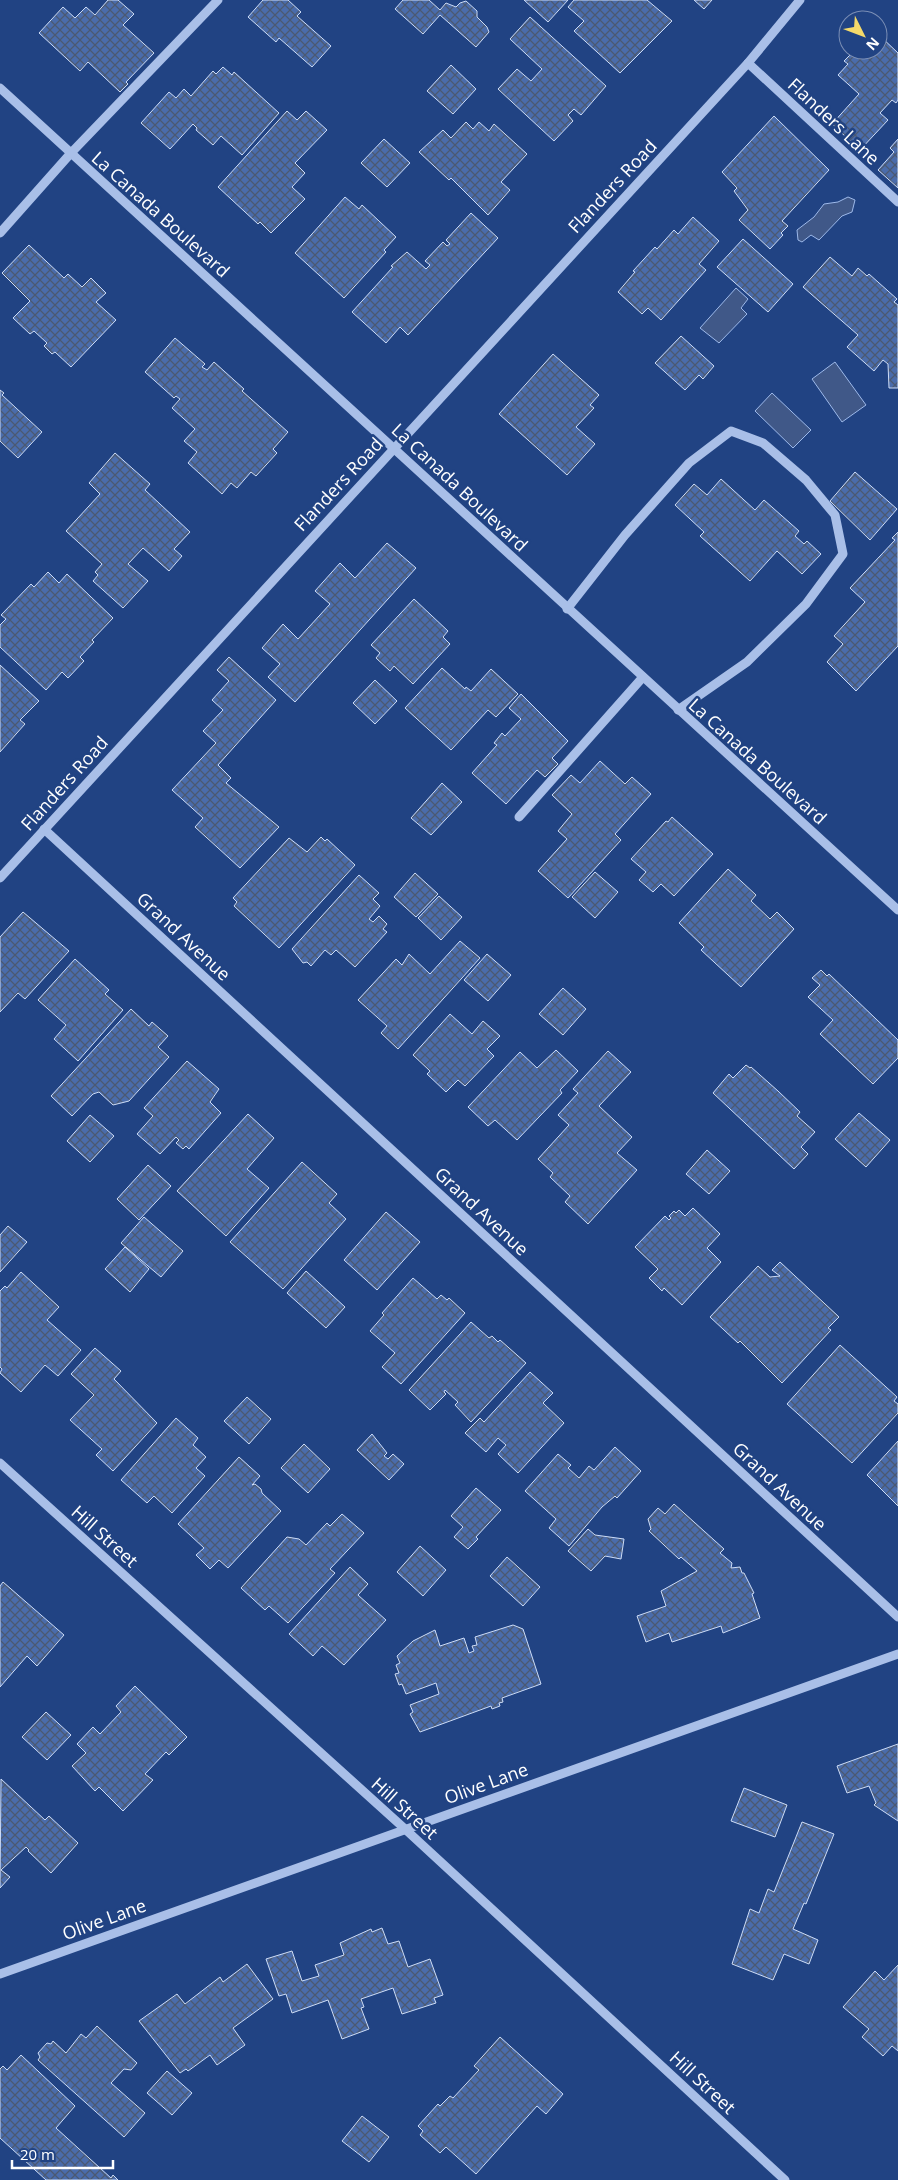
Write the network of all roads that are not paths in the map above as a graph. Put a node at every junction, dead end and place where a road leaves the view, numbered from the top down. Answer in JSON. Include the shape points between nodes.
{"nodes":[{"id":1,"x":218,"y":0,"type":"edge"},
{"id":2,"x":800,"y":0,"type":"edge"},
{"id":3,"x":748,"y":63,"type":"junction"},
{"id":4,"x":0,"y":88,"type":"edge"},
{"id":5,"x":71,"y":153,"type":"junction"},
{"id":6,"x":898,"y":202,"type":"edge"},
{"id":7,"x":0,"y":234,"type":"edge"},
{"id":8,"x":393,"y":448,"type":"junction"},
{"id":9,"x":567,"y":608,"type":"junction"},
{"id":10,"x":643,"y":677,"type":"junction"},
{"id":11,"x":678,"y":710,"type":"junction"},
{"id":12,"x":519,"y":817,"type":"dead end"},
{"id":13,"x":44,"y":829,"type":"junction"},
{"id":14,"x":0,"y":878,"type":"edge"},
{"id":15,"x":898,"y":910,"type":"edge"},
{"id":16,"x":0,"y":1463,"type":"edge"},
{"id":17,"x":898,"y":1617,"type":"edge"},
{"id":18,"x":898,"y":1654,"type":"edge"},
{"id":19,"x":405,"y":1829,"type":"junction"},
{"id":20,"x":0,"y":1974,"type":"edge"},
{"id":21,"x":785,"y":2180,"type":"edge"}],
"edges":[{"from":1,"to":5,"type":"street"},
{"from":2,"to":3,"type":"street","name":"Flanders Road"},
{"from":3,"to":6,"type":"street","name":"Flanders Lane"},
{"from":3,"to":8,"type":"street","name":"Flanders Road"},
{"from":4,"to":5,"type":"street","name":"La Canada Boulevard"},
{"from":5,"to":7,"type":"street"},
{"from":5,"to":8,"type":"street","name":"La Canada Boulevard"},
{"from":8,"to":9,"type":"street","name":"La Canada Boulevard"},
{"from":8,"to":13,"type":"street","name":"Flanders Road"},
{"from":9,"to":10,"type":"street","name":"La Canada Boulevard"},
{"from":9,"to":11,"type":"street","via":[[625,534],[689,463],[731,431],[763,443],[806,480],[835,515],[843,554],[806,604],[747,662]]},
{"from":10,"to":11,"type":"street","name":"La Canada Boulevard"},
{"from":10,"to":12,"type":"street"},
{"from":11,"to":15,"type":"street","name":"La Canada Boulevard"},
{"from":13,"to":14,"type":"street","name":"Flanders Road"},
{"from":13,"to":17,"type":"street","name":"Grand Avenue"},
{"from":16,"to":19,"type":"street","name":"Hill Street"},
{"from":18,"to":19,"type":"street","name":"Olive Lane"},
{"from":19,"to":20,"type":"street","name":"Olive Lane"},
{"from":19,"to":21,"type":"street","name":"Hill Street"}]}
